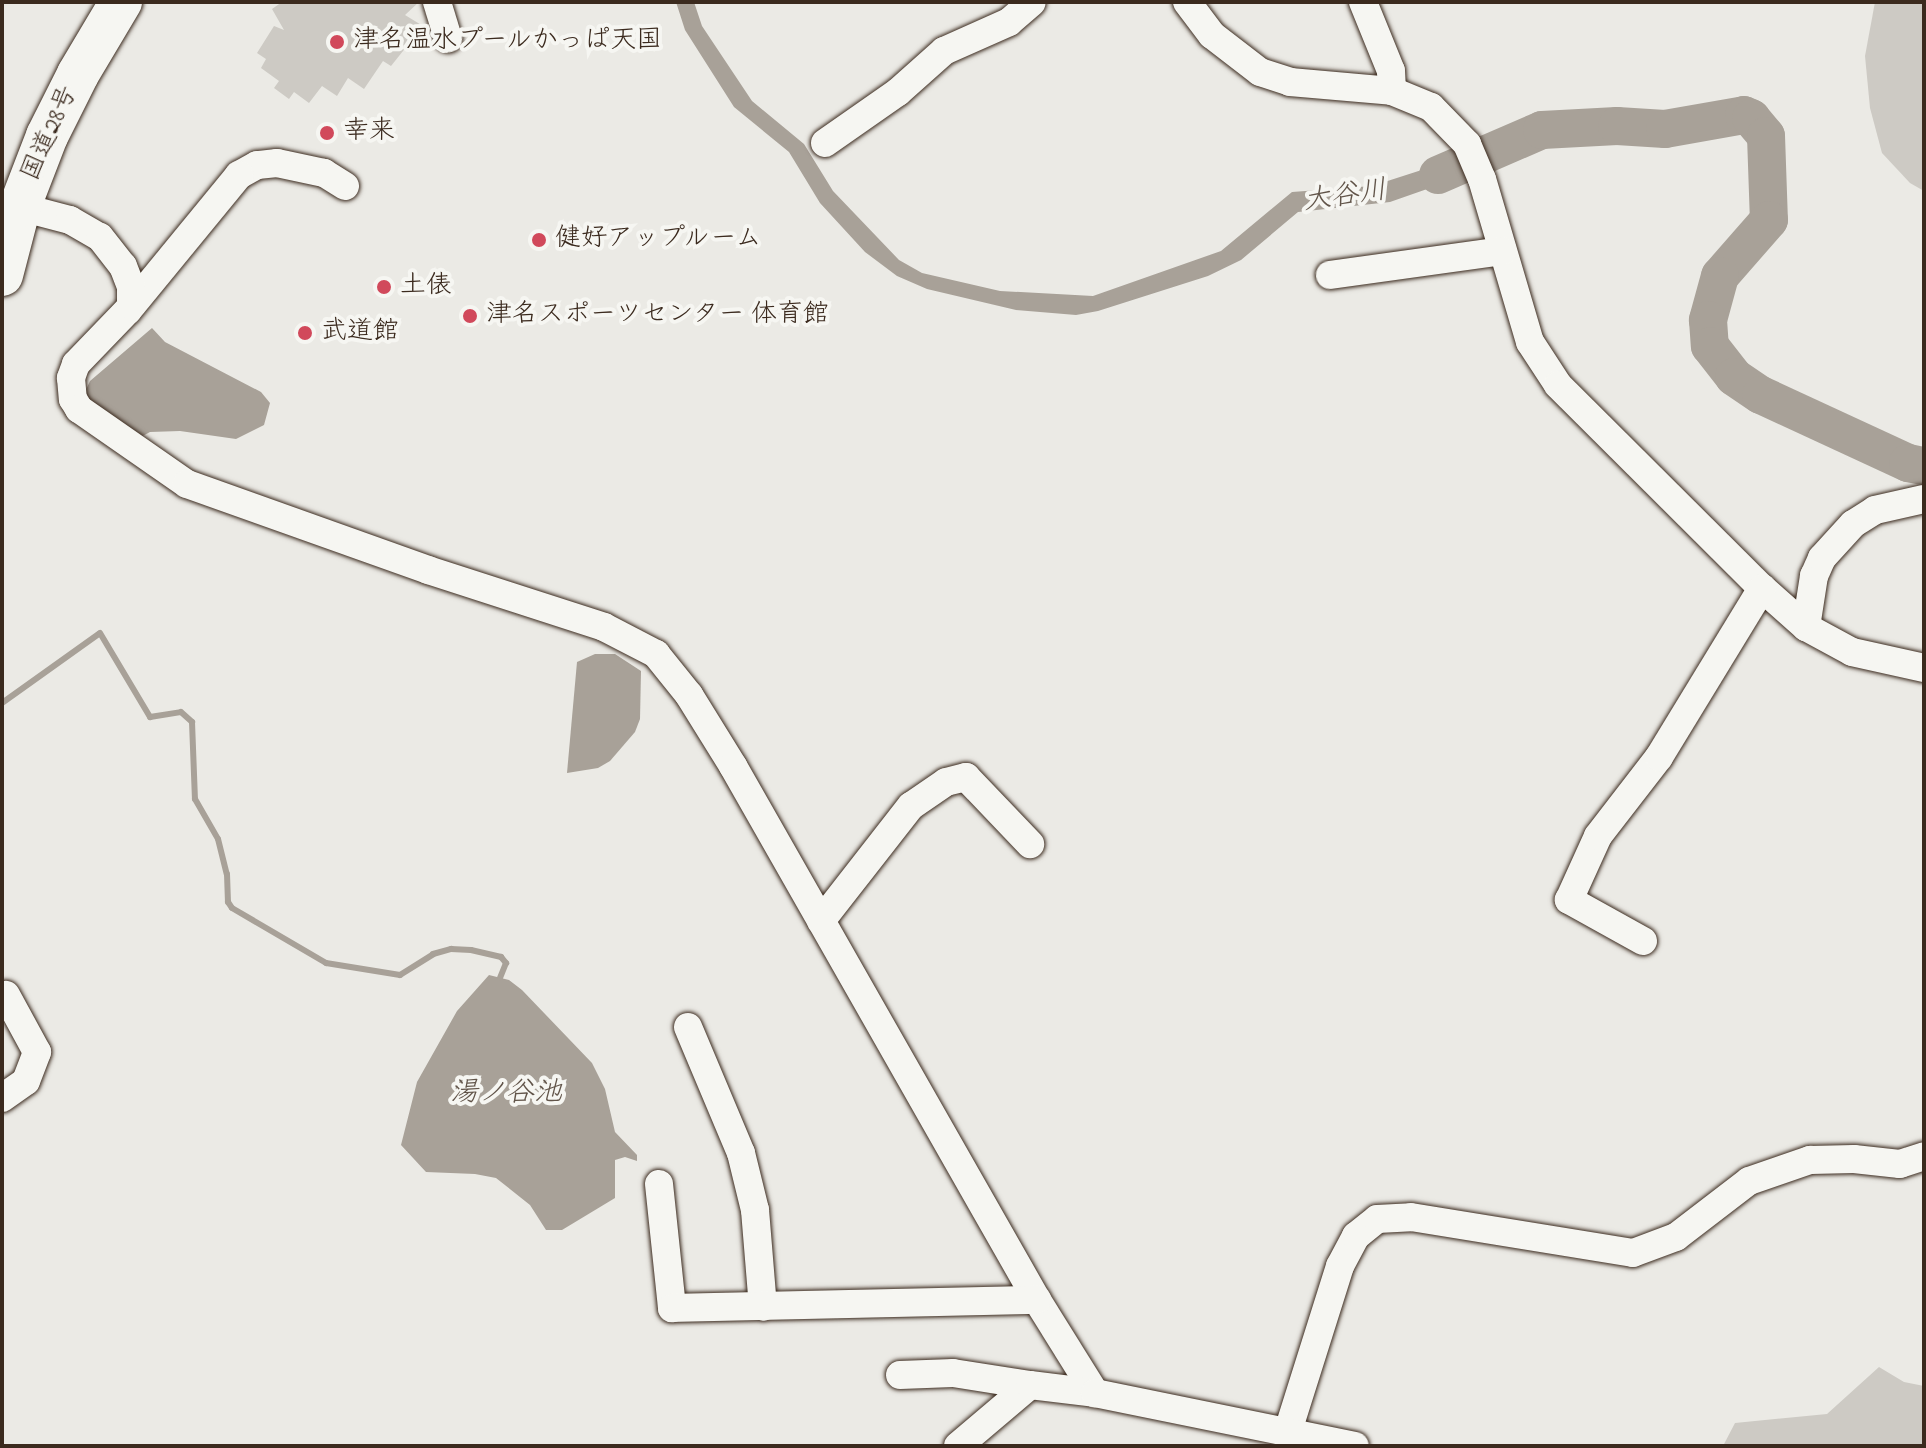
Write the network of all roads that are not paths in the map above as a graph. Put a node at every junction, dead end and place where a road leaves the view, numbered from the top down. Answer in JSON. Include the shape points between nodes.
{"nodes":[{"id":1,"x":121,"y":2,"type":"edge"},
{"id":2,"x":437,"y":2,"type":"edge"},
{"id":3,"x":1032,"y":2,"type":"edge"},
{"id":4,"x":1187,"y":2,"type":"edge"},
{"id":5,"x":1363,"y":2,"type":"edge"},
{"id":6,"x":448,"y":38,"type":"dead end"},
{"id":7,"x":1392,"y":91,"type":"junction"},
{"id":8,"x":825,"y":143,"type":"dead end"},
{"id":9,"x":345,"y":186,"type":"dead end"},
{"id":10,"x":11,"y":204,"type":"edge"},
{"id":11,"x":1502,"y":251,"type":"junction"},
{"id":12,"x":2,"y":275,"type":"edge"},
{"id":13,"x":1330,"y":275,"type":"dead end"},
{"id":14,"x":131,"y":305,"type":"junction"},
{"id":15,"x":1924,"y":499,"type":"edge"},
{"id":16,"x":1762,"y":588,"type":"junction"},
{"id":17,"x":1806,"y":627,"type":"junction"},
{"id":18,"x":1924,"y":668,"type":"edge"},
{"id":19,"x":1030,"y":844,"type":"dead end"},
{"id":20,"x":821,"y":921,"type":"junction"},
{"id":21,"x":1643,"y":941,"type":"dead end"},
{"id":22,"x":6,"y":995,"type":"dead end"},
{"id":23,"x":688,"y":1027,"type":"dead end"},
{"id":24,"x":2,"y":1098,"type":"edge"},
{"id":25,"x":1924,"y":1156,"type":"edge"},
{"id":26,"x":659,"y":1184,"type":"dead end"},
{"id":27,"x":1037,"y":1300,"type":"junction"},
{"id":28,"x":763,"y":1307,"type":"junction"},
{"id":29,"x":900,"y":1375,"type":"dead end"},
{"id":30,"x":1030,"y":1385,"type":"junction"},
{"id":31,"x":1095,"y":1393,"type":"junction"},
{"id":32,"x":1288,"y":1431,"type":"junction"},
{"id":33,"x":958,"y":1446,"type":"edge"},
{"id":34,"x":1355,"y":1446,"type":"edge"}],
"edges":[{"from":1,"to":10,"type":"highway","name":"国道28号"},
{"from":2,"to":6,"type":"street"},
{"from":3,"to":8,"type":"street","via":[[1009,22],[944,51],[898,92]]},
{"from":4,"to":7,"type":"street","via":[[1212,35],[1260,72],[1290,82]]},
{"from":5,"to":7,"type":"street","via":[[1391,71]]},
{"from":7,"to":11,"type":"street","via":[[1431,107],[1467,144]]},
{"from":9,"to":14,"type":"street","via":[[324,173],[277,163],[257,165],[239,175]]},
{"from":10,"to":12,"type":"highway","name":"国道28号"},
{"from":10,"to":14,"type":"street","via":[[70,220],[100,237],[123,266]]},
{"from":11,"to":13,"type":"street"},
{"from":11,"to":16,"type":"street","via":[[1542,365]]},
{"from":14,"to":20,"type":"street","via":[[76,364],[73,399],[87,417],[187,484],[604,627],[656,654],[708,723]]},
{"from":15,"to":17,"type":"street","via":[[1875,510],[1853,524],[1822,558]]},
{"from":16,"to":17,"type":"street"},
{"from":16,"to":21,"type":"street","via":[[1659,757],[1598,836],[1569,900]]},
{"from":17,"to":18,"type":"street","via":[[1852,652]]},
{"from":19,"to":20,"type":"street","via":[[966,777],[946,782],[911,806]]},
{"from":20,"to":27,"type":"street"},
{"from":22,"to":24,"type":"street","via":[[37,1052],[26,1081]]},
{"from":23,"to":28,"type":"street","via":[[741,1153],[755,1210]]},
{"from":25,"to":32,"type":"street","via":[[1900,1164],[1810,1160],[1749,1181],[1676,1237],[1633,1253],[1411,1217],[1377,1219],[1356,1236],[1340,1266]]},
{"from":26,"to":28,"type":"street","via":[[672,1308]]},
{"from":27,"to":28,"type":"street"},
{"from":27,"to":31,"type":"street"},
{"from":29,"to":30,"type":"street","via":[[953,1373]]},
{"from":30,"to":31,"type":"street"},
{"from":30,"to":33,"type":"street"},
{"from":31,"to":32,"type":"street"},
{"from":32,"to":34,"type":"street"}]}
